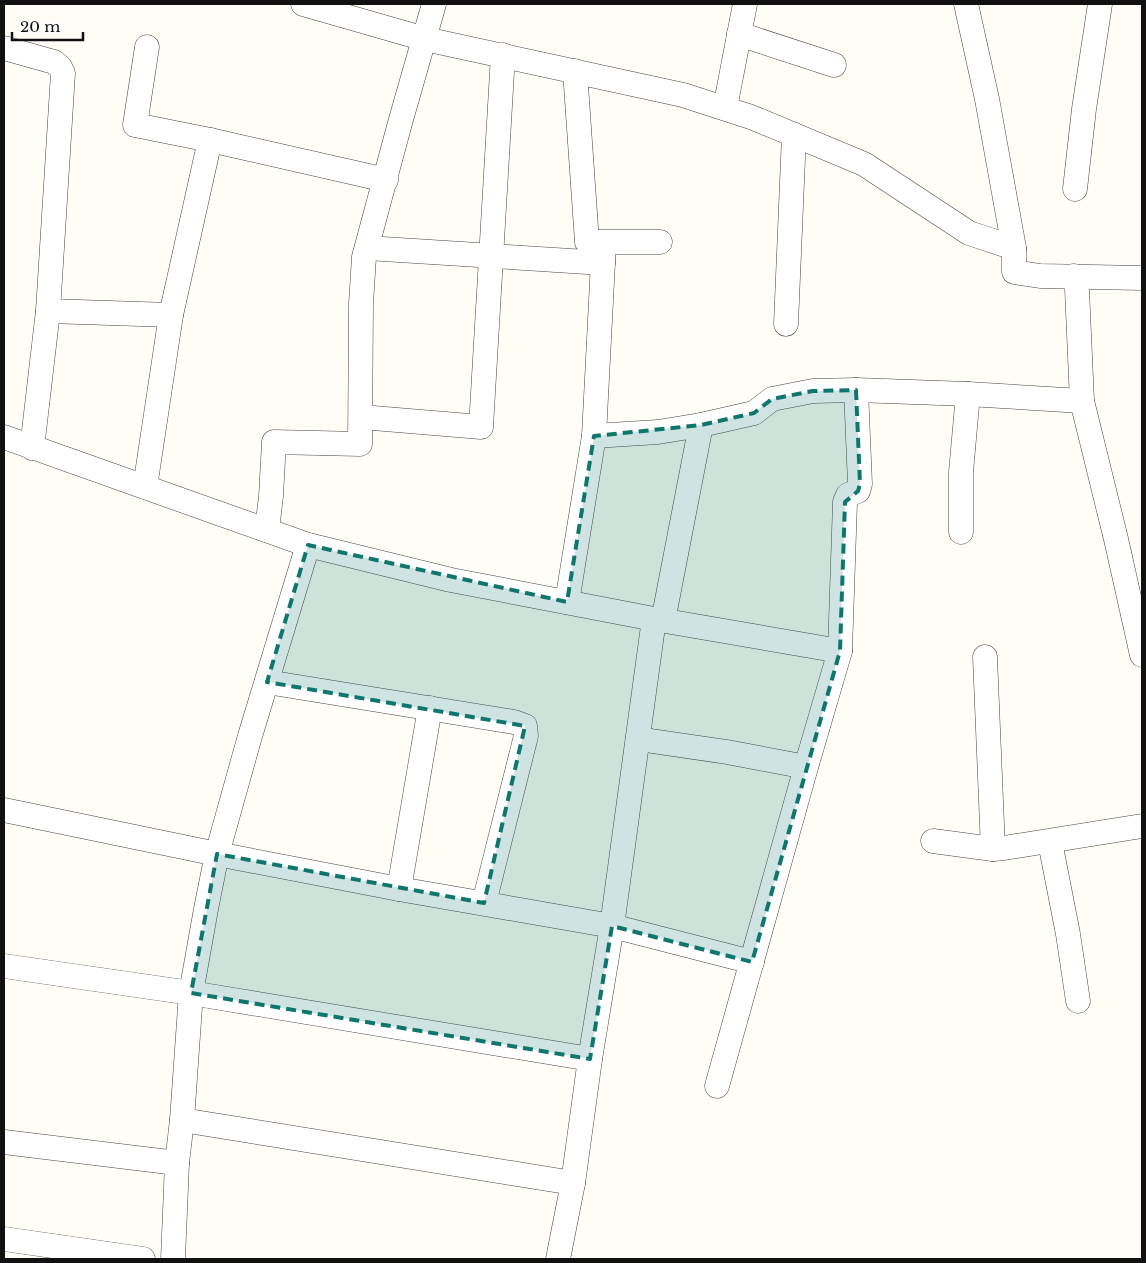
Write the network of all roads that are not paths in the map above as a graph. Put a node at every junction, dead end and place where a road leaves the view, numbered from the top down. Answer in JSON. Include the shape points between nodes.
{"nodes":[{"id":1,"x":303,"y":4,"type":"edge"},
{"id":2,"x":434,"y":4,"type":"edge"},
{"id":3,"x":745,"y":4,"type":"edge"},
{"id":4,"x":966,"y":4,"type":"edge"},
{"id":5,"x":1100,"y":4,"type":"edge"},
{"id":6,"x":738,"y":34,"type":"junction"},
{"id":7,"x":425,"y":38,"type":"junction"},
{"id":8,"x":147,"y":47,"type":"dead end"},
{"id":9,"x":4,"y":48,"type":"edge"},
{"id":10,"x":503,"y":56,"type":"junction"},
{"id":11,"x":834,"y":65,"type":"dead end"},
{"id":12,"x":575,"y":71,"type":"junction"},
{"id":13,"x":725,"y":108,"type":"junction"},
{"id":14,"x":794,"y":135,"type":"junction"},
{"id":15,"x":210,"y":140,"type":"junction"},
{"id":16,"x":386,"y":180,"type":"junction"},
{"id":17,"x":1075,"y":189,"type":"dead end"},
{"id":18,"x":660,"y":242,"type":"dead end"},
{"id":19,"x":367,"y":248,"type":"junction"},
{"id":20,"x":1014,"y":248,"type":"junction"},
{"id":21,"x":604,"y":253,"type":"junction"},
{"id":22,"x":491,"y":256,"type":"junction"},
{"id":23,"x":1074,"y":276,"type":"junction"},
{"id":24,"x":1142,"y":278,"type":"edge"},
{"id":25,"x":48,"y":311,"type":"junction"},
{"id":26,"x":171,"y":315,"type":"junction"},
{"id":27,"x":786,"y":324,"type":"dead end"},
{"id":28,"x":856,"y":390,"type":"junction"},
{"id":29,"x":968,"y":394,"type":"junction"},
{"id":30,"x":1082,"y":401,"type":"junction"},
{"id":31,"x":360,"y":417,"type":"junction"},
{"id":32,"x":701,"y":425,"type":"junction"},
{"id":33,"x":594,"y":436,"type":"junction"},
{"id":34,"x":4,"y":437,"type":"edge"},
{"id":35,"x":32,"y":448,"type":"junction"},
{"id":36,"x":145,"y":487,"type":"junction"},
{"id":37,"x":267,"y":530,"type":"junction"},
{"id":38,"x":961,"y":532,"type":"dead end"},
{"id":39,"x":308,"y":545,"type":"junction"},
{"id":40,"x":567,"y":602,"type":"junction"},
{"id":41,"x":1137,"y":604,"type":"edge"},
{"id":42,"x":659,"y":620,"type":"junction"},
{"id":43,"x":840,"y":651,"type":"junction"},
{"id":44,"x":1142,"y":655,"type":"edge"},
{"id":45,"x":985,"y":657,"type":"dead end"},
{"id":46,"x":266,"y":682,"type":"junction"},
{"id":47,"x":430,"y":708,"type":"junction"},
{"id":48,"x":638,"y":739,"type":"junction"},
{"id":49,"x":806,"y":767,"type":"junction"},
{"id":50,"x":4,"y":810,"type":"edge"},
{"id":51,"x":1142,"y":826,"type":"edge"},
{"id":52,"x":933,"y":841,"type":"dead end"},
{"id":53,"x":1050,"y":842,"type":"junction"},
{"id":54,"x":993,"y":849,"type":"junction"},
{"id":55,"x":217,"y":854,"type":"junction"},
{"id":56,"x":399,"y":889,"type":"junction"},
{"id":57,"x":484,"y":903,"type":"junction"},
{"id":58,"x":612,"y":926,"type":"junction"},
{"id":59,"x":752,"y":962,"type":"junction"},
{"id":60,"x":4,"y":966,"type":"edge"},
{"id":61,"x":191,"y":993,"type":"junction"},
{"id":62,"x":1078,"y":1001,"type":"dead end"},
{"id":63,"x":590,"y":1059,"type":"junction"},
{"id":64,"x":717,"y":1086,"type":"dead end"},
{"id":65,"x":182,"y":1120,"type":"junction"},
{"id":66,"x":4,"y":1142,"type":"edge"},
{"id":67,"x":177,"y":1163,"type":"junction"},
{"id":68,"x":572,"y":1183,"type":"junction"},
{"id":69,"x":4,"y":1239,"type":"edge"},
{"id":70,"x":143,"y":1259,"type":"edge"},
{"id":71,"x":173,"y":1259,"type":"edge"},
{"id":72,"x":558,"y":1259,"type":"edge"}],
"edges":[{"from":1,"to":7,"type":"street"},
{"from":2,"to":7,"type":"street"},
{"from":3,"to":6,"type":"street"},
{"from":4,"to":20,"type":"street"},
{"from":5,"to":17,"type":"street"},
{"from":6,"to":11,"type":"street"},
{"from":6,"to":13,"type":"street"},
{"from":7,"to":10,"type":"street"},
{"from":7,"to":16,"type":"street"},
{"from":8,"to":15,"type":"street","via":[[135,125]]},
{"from":9,"to":25,"type":"street","via":[[54,62],[63,73]]},
{"from":10,"to":12,"type":"street"},
{"from":10,"to":22,"type":"street"},
{"from":12,"to":13,"type":"street","via":[[683,95]]},
{"from":12,"to":21,"type":"street","via":[[587,242]]},
{"from":13,"to":14,"type":"street"},
{"from":14,"to":20,"type":"street","via":[[864,164],[969,233]]},
{"from":14,"to":27,"type":"street"},
{"from":15,"to":16,"type":"street"},
{"from":15,"to":26,"type":"street"},
{"from":16,"to":19,"type":"street"},
{"from":18,"to":21,"type":"street"},
{"from":19,"to":22,"type":"street"},
{"from":19,"to":31,"type":"street","via":[[361,304]]},
{"from":20,"to":23,"type":"street","via":[[1014,272]]},
{"from":21,"to":22,"type":"street"},
{"from":21,"to":33,"type":"street"},
{"from":22,"to":31,"type":"street","via":[[481,427]]},
{"from":23,"to":24,"type":"street"},
{"from":23,"to":30,"type":"street"},
{"from":25,"to":26,"type":"street"},
{"from":25,"to":35,"type":"street"},
{"from":26,"to":36,"type":"street"},
{"from":28,"to":29,"type":"street"},
{"from":28,"to":32,"type":"street","via":[[813,391],[772,399],[754,413]]},
{"from":28,"to":43,"type":"street","via":[[860,484],[858,491],[848,495],[844,502]]},
{"from":29,"to":30,"type":"street"},
{"from":29,"to":38,"type":"street","via":[[961,472]]},
{"from":30,"to":41,"type":"street"},
{"from":31,"to":37,"type":"street","via":[[360,444],[274,442]]},
{"from":32,"to":33,"type":"street","via":[[658,432]]},
{"from":32,"to":42,"type":"street"},
{"from":33,"to":40,"type":"street"},
{"from":34,"to":35,"type":"street"},
{"from":35,"to":36,"type":"street"},
{"from":36,"to":37,"type":"street"},
{"from":37,"to":39,"type":"street"},
{"from":39,"to":40,"type":"street","via":[[451,580]]},
{"from":39,"to":46,"type":"street"},
{"from":40,"to":42,"type":"street"},
{"from":41,"to":44,"type":"street"},
{"from":42,"to":43,"type":"street"},
{"from":42,"to":48,"type":"street"},
{"from":43,"to":49,"type":"street"},
{"from":45,"to":54,"type":"street"},
{"from":46,"to":47,"type":"street"},
{"from":46,"to":55,"type":"street"},
{"from":47,"to":56,"type":"street"},
{"from":47,"to":57,"type":"street","via":[[525,726],[526,736]]},
{"from":48,"to":49,"type":"street"},
{"from":48,"to":58,"type":"street"},
{"from":49,"to":59,"type":"street"},
{"from":50,"to":55,"type":"street"},
{"from":51,"to":53,"type":"street"},
{"from":52,"to":54,"type":"street"},
{"from":53,"to":54,"type":"street"},
{"from":53,"to":62,"type":"street"},
{"from":55,"to":56,"type":"street"},
{"from":55,"to":61,"type":"street"},
{"from":56,"to":57,"type":"street"},
{"from":57,"to":58,"type":"street"},
{"from":58,"to":59,"type":"street"},
{"from":58,"to":63,"type":"street"},
{"from":59,"to":64,"type":"street"},
{"from":60,"to":61,"type":"street"},
{"from":61,"to":63,"type":"street"},
{"from":61,"to":65,"type":"street"},
{"from":63,"to":68,"type":"street"},
{"from":65,"to":67,"type":"street"},
{"from":65,"to":68,"type":"street"},
{"from":66,"to":67,"type":"street"},
{"from":67,"to":71,"type":"street"},
{"from":68,"to":72,"type":"street"},
{"from":69,"to":70,"type":"street"}]}
